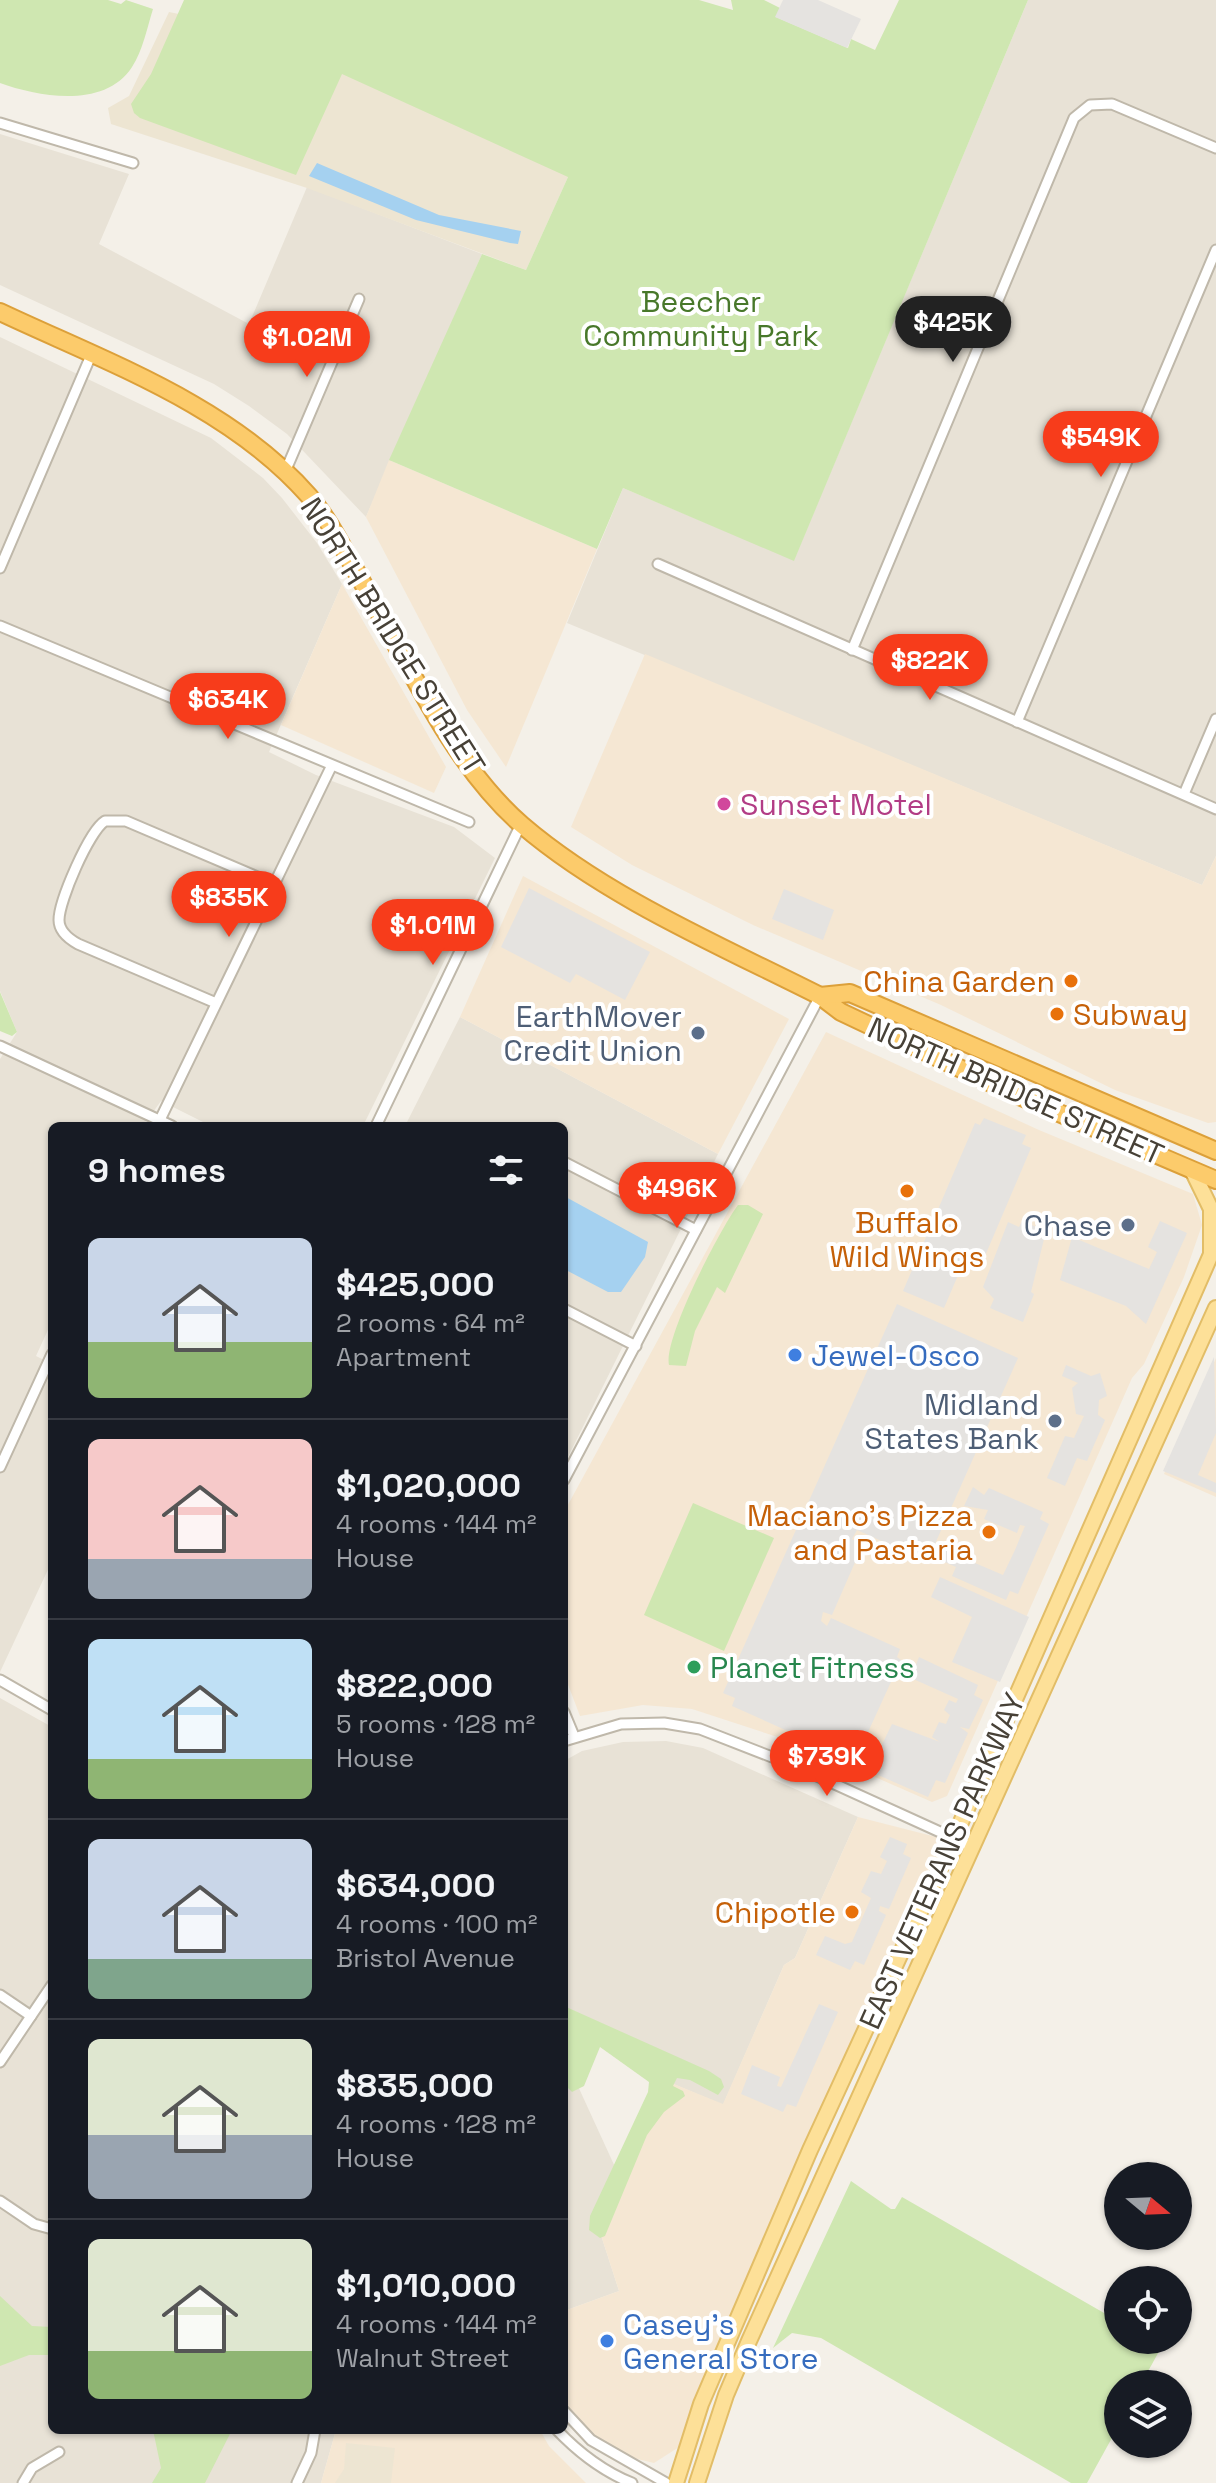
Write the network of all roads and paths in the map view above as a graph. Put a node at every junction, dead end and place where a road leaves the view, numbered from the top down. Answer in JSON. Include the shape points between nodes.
{"nodes":[{"id":1,"x":0,"y":123,"type":"edge"},
{"id":2,"x":1216,"y":148,"type":"edge"},
{"id":3,"x":133,"y":163,"type":"dead end"},
{"id":4,"x":1216,"y":250,"type":"edge"},
{"id":5,"x":359,"y":299,"type":"dead end"},
{"id":6,"x":0,"y":312,"type":"edge"},
{"id":7,"x":92,"y":353,"type":"junction"},
{"id":8,"x":285,"y":472,"type":"junction"},
{"id":9,"x":658,"y":564,"type":"dead end"},
{"id":10,"x":0,"y":568,"type":"edge"},
{"id":11,"x":0,"y":626,"type":"edge"},
{"id":12,"x":852,"y":650,"type":"junction"},
{"id":13,"x":1216,"y":719,"type":"edge"},
{"id":14,"x":1017,"y":722,"type":"junction"},
{"id":15,"x":331,"y":767,"type":"junction"},
{"id":16,"x":1184,"y":794,"type":"junction"},
{"id":17,"x":1216,"y":809,"type":"edge"},
{"id":18,"x":469,"y":822,"type":"dead end"},
{"id":19,"x":521,"y":824,"type":"junction"},
{"id":20,"x":274,"y":884,"type":"junction"},
{"id":21,"x":820,"y":996,"type":"junction"},
{"id":22,"x":216,"y":1003,"type":"junction"},
{"id":23,"x":0,"y":1046,"type":"edge"},
{"id":24,"x":156,"y":1122,"type":"edge"},
{"id":25,"x":158,"y":1122,"type":"edge"},
{"id":26,"x":378,"y":1122,"type":"edge"},
{"id":27,"x":1211,"y":1147,"type":"edge"},
{"id":28,"x":568,"y":1164,"type":"edge"},
{"id":29,"x":1192,"y":1170,"type":"junction"},
{"id":30,"x":1216,"y":1180,"type":"edge"},
{"id":31,"x":696,"y":1230,"type":"junction"},
{"id":32,"x":1214,"y":1248,"type":"edge"},
{"id":33,"x":1216,"y":1308,"type":"edge"},
{"id":34,"x":568,"y":1311,"type":"edge"},
{"id":35,"x":636,"y":1346,"type":"junction"},
{"id":36,"x":48,"y":1363,"type":"edge"},
{"id":37,"x":0,"y":1467,"type":"edge"},
{"id":38,"x":568,"y":1473,"type":"edge"},
{"id":39,"x":0,"y":1680,"type":"edge"},
{"id":40,"x":48,"y":1708,"type":"edge"},
{"id":41,"x":568,"y":1722,"type":"edge"},
{"id":42,"x":574,"y":1736,"type":"junction"},
{"id":43,"x":568,"y":1739,"type":"edge"},
{"id":44,"x":954,"y":1838,"type":"junction"},
{"id":45,"x":973,"y":1847,"type":"junction"},
{"id":46,"x":48,"y":1991,"type":"edge"},
{"id":47,"x":0,"y":1995,"type":"edge"},
{"id":48,"x":31,"y":2016,"type":"junction"},
{"id":49,"x":0,"y":2062,"type":"edge"},
{"id":50,"x":0,"y":2201,"type":"edge"},
{"id":51,"x":48,"y":2228,"type":"edge"},
{"id":52,"x":568,"y":2415,"type":"edge"},
{"id":53,"x":314,"y":2434,"type":"edge"},
{"id":54,"x":561,"y":2434,"type":"edge"},
{"id":55,"x":59,"y":2452,"type":"dead end"},
{"id":56,"x":23,"y":2483,"type":"edge"},
{"id":57,"x":297,"y":2483,"type":"edge"},
{"id":58,"x":632,"y":2483,"type":"edge"},
{"id":59,"x":666,"y":2483,"type":"edge"},
{"id":60,"x":676,"y":2483,"type":"edge"},
{"id":61,"x":697,"y":2483,"type":"edge"}],
"edges":[{"from":1,"to":3,"type":"street"},
{"from":2,"to":12,"type":"street","via":[[1112,104],[1090,105],[1074,118]]},
{"from":4,"to":14,"type":"street"},
{"from":5,"to":8,"type":"street"},
{"from":6,"to":7,"type":"highway","name":"NORTH BRIDGE STREET"},
{"from":7,"to":8,"type":"highway","name":"NORTH BRIDGE STREET","via":[[214,418]]},
{"from":7,"to":10,"type":"street"},
{"from":8,"to":19,"type":"highway","name":"NORTH BRIDGE STREET","via":[[311,498],[340,543],[455,746]]},
{"from":9,"to":12,"type":"street"},
{"from":11,"to":15,"type":"street"},
{"from":12,"to":14,"type":"street"},
{"from":13,"to":16,"type":"street"},
{"from":14,"to":16,"type":"street"},
{"from":15,"to":18,"type":"street"},
{"from":15,"to":20,"type":"street"},
{"from":16,"to":17,"type":"street"},
{"from":19,"to":21,"type":"highway","name":"NORTH BRIDGE STREET","via":[[614,888]]},
{"from":19,"to":26,"type":"street"},
{"from":20,"to":22,"type":"street"},
{"from":20,"to":22,"type":"street","via":[[126,821],[105,821],[92,834],[59,916],[65,934]]},
{"from":21,"to":27,"type":"highway","name":"NORTH BRIDGE STREET","via":[[850,993]]},
{"from":21,"to":29,"type":"highway","name":"NORTH BRIDGE STREET","via":[[841,1012],[1010,1092]]},
{"from":21,"to":31,"type":"street"},
{"from":22,"to":25,"type":"street"},
{"from":23,"to":24,"type":"street"},
{"from":28,"to":31,"type":"street"},
{"from":29,"to":30,"type":"highway","name":"NORTH BRIDGE STREET"},
{"from":29,"to":32,"type":"main road","via":[[1211,1209]]},
{"from":31,"to":35,"type":"street"},
{"from":32,"to":44,"type":"main road","name":"EAST VETERANS PARKWAY"},
{"from":33,"to":45,"type":"main road","name":"EAST VETERANS PARKWAY"},
{"from":34,"to":35,"type":"street"},
{"from":35,"to":38,"type":"street"},
{"from":36,"to":37,"type":"street"},
{"from":39,"to":40,"type":"street"},
{"from":41,"to":42,"type":"street"},
{"from":42,"to":43,"type":"street"},
{"from":42,"to":44,"type":"street","via":[[640,1722],[700,1729]]},
{"from":44,"to":45,"type":"street"},
{"from":44,"to":60,"type":"main road","name":"EAST VETERANS PARKWAY","via":[[712,2377]]},
{"from":45,"to":61,"type":"main road","name":"EAST VETERANS PARKWAY","via":[[749,2341]]},
{"from":46,"to":48,"type":"street"},
{"from":47,"to":48,"type":"street"},
{"from":48,"to":49,"type":"street"},
{"from":50,"to":51,"type":"street"},
{"from":52,"to":59,"type":"street","via":[[591,2440]]},
{"from":53,"to":57,"type":"street"},
{"from":54,"to":58,"type":"street","via":[[578,2452]]},
{"from":55,"to":56,"type":"street","via":[[32,2468]]}]}
